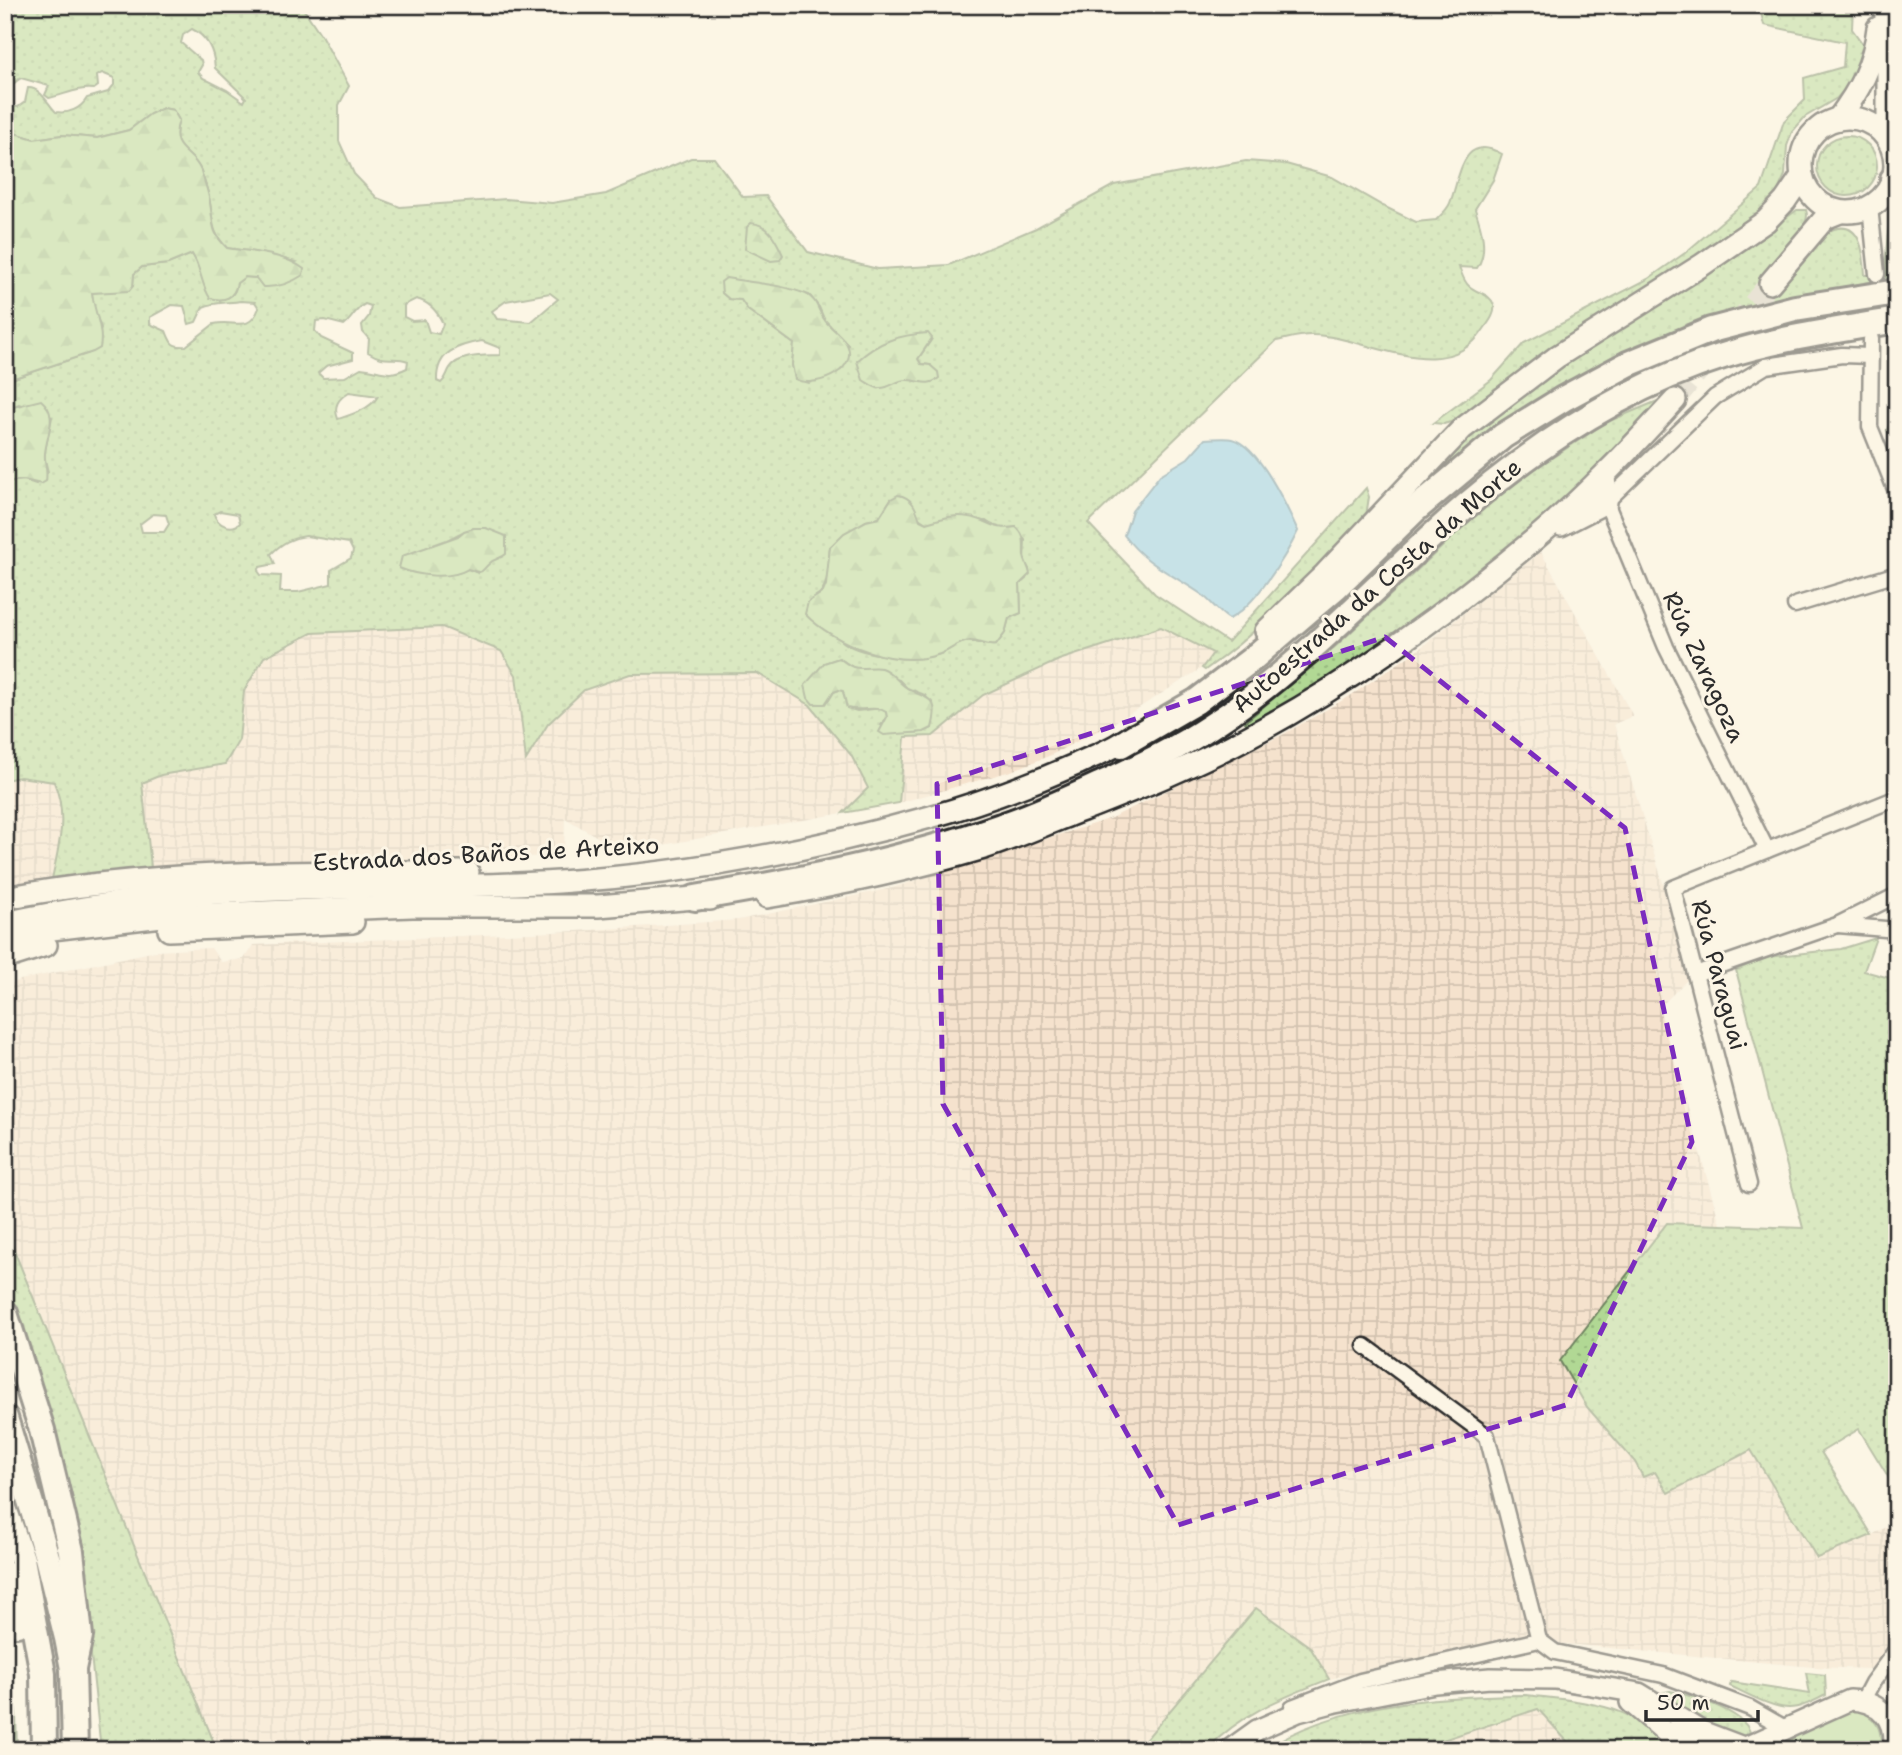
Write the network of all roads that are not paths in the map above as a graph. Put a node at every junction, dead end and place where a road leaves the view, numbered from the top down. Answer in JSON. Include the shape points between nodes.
{"nodes":[{"id":1,"x":1882,"y":5,"type":"edge"},
{"id":2,"x":1838,"y":119,"type":"junction"},
{"id":3,"x":1888,"y":140,"type":"junction"},
{"id":4,"x":1802,"y":176,"type":"junction"},
{"id":5,"x":1895,"y":181,"type":"edge"},
{"id":6,"x":1870,"y":207,"type":"junction"},
{"id":7,"x":1840,"y":212,"type":"junction"},
{"id":8,"x":1877,"y":274,"type":"dead end"},
{"id":9,"x":1770,"y":284,"type":"tunnel mouth"},
{"id":10,"x":1897,"y":292,"type":"edge"},
{"id":11,"x":1897,"y":320,"type":"edge"},
{"id":12,"x":1871,"y":339,"type":"dead end"},
{"id":13,"x":1870,"y":356,"type":"junction"},
{"id":14,"x":1675,"y":400,"type":"tunnel mouth"},
{"id":15,"x":1604,"y":476,"type":"junction"},
{"id":16,"x":1897,"y":494,"type":"edge"},
{"id":17,"x":1606,"y":502,"type":"junction"},
{"id":18,"x":1537,"y":537,"type":"junction"},
{"id":19,"x":1897,"y":574,"type":"edge"},
{"id":20,"x":1795,"y":605,"type":"dead end"},
{"id":21,"x":1121,"y":745,"type":"junction"},
{"id":22,"x":1897,"y":798,"type":"edge"},
{"id":23,"x":1767,"y":850,"type":"junction"},
{"id":24,"x":690,"y":869,"type":"junction"},
{"id":25,"x":1897,"y":895,"type":"edge"},
{"id":26,"x":5,"y":898,"type":"edge"},
{"id":27,"x":695,"y":898,"type":"junction"},
{"id":28,"x":598,"y":906,"type":"junction"},
{"id":29,"x":5,"y":923,"type":"edge"},
{"id":30,"x":1837,"y":925,"type":"junction"},
{"id":31,"x":1897,"y":930,"type":"edge"},
{"id":32,"x":5,"y":942,"type":"edge"},
{"id":33,"x":5,"y":958,"type":"edge"},
{"id":34,"x":1695,"y":974,"type":"junction"},
{"id":35,"x":1749,"y":1184,"type":"dead end"},
{"id":36,"x":5,"y":1313,"type":"edge"},
{"id":37,"x":1365,"y":1346,"type":"dead end"},
{"id":38,"x":5,"y":1418,"type":"edge"},
{"id":39,"x":5,"y":1511,"type":"edge"},
{"id":40,"x":5,"y":1574,"type":"edge"},
{"id":41,"x":1539,"y":1640,"type":"junction"},
{"id":42,"x":1897,"y":1649,"type":"edge"},
{"id":43,"x":73,"y":1669,"type":"junction"},
{"id":44,"x":1593,"y":1684,"type":"junction"},
{"id":45,"x":1863,"y":1700,"type":"junction"},
{"id":46,"x":1630,"y":1702,"type":"junction"},
{"id":47,"x":1891,"y":1709,"type":"edge"},
{"id":48,"x":1785,"y":1728,"type":"junction"},
{"id":49,"x":1257,"y":1730,"type":"junction"},
{"id":50,"x":1894,"y":1743,"type":"edge"},
{"id":51,"x":1741,"y":1748,"type":"edge"},
{"id":52,"x":44,"y":1750,"type":"edge"},
{"id":53,"x":75,"y":1750,"type":"edge"},
{"id":54,"x":1229,"y":1750,"type":"edge"},
{"id":55,"x":1675,"y":1750,"type":"edge"},
{"id":56,"x":1701,"y":1750,"type":"edge"}],
"edges":[{"from":1,"to":2,"type":"main road","via":[[1876,49],[1866,78]]},
{"from":1,"to":3,"type":"main road","via":[[1888,43]]},
{"from":2,"to":3,"type":"main road","via":[[1866,121]]},
{"from":2,"to":4,"type":"main road","via":[[1818,129],[1804,146]]},
{"from":3,"to":5,"type":"main road","via":[[1894,152]]},
{"from":4,"to":7,"type":"main road","via":[[1816,200]]},
{"from":4,"to":21,"type":"main road","name":"Estrada dos Baños de Arteixo","via":[[1766,221],[1558,356],[1462,429],[1284,616],[1195,691]]},
{"from":5,"to":6,"type":"main road"},
{"from":6,"to":7,"type":"main road"},
{"from":6,"to":8,"type":"street"},
{"from":7,"to":9,"type":"main road","via":[[1825,218]]},
{"from":10,"to":21,"type":"highway","name":"Autoestrada da Costa da Morte","via":[[1795,309],[1711,330],[1628,364],[1563,399],[1503,436],[1251,660],[1197,701]]},
{"from":11,"to":27,"type":"highway","name":"Autoestrada da Costa da Morte","via":[[1722,356],[1647,384],[1583,421],[1524,458],[1266,687],[1159,757],[1042,811],[952,843],[801,880]]},
{"from":12,"to":13,"type":"street"},
{"from":13,"to":16,"type":"street","via":[[1870,427]]},
{"from":13,"to":17,"type":"street","via":[[1842,355],[1766,366],[1715,397]]},
{"from":14,"to":15,"type":"main road"},
{"from":15,"to":17,"type":"main road"},
{"from":15,"to":18,"type":"main road"},
{"from":17,"to":18,"type":"main road"},
{"from":17,"to":23,"type":"street","name":"Rúa Zaragoza","via":[[1667,646]]},
{"from":18,"to":27,"type":"main road","name":"Estrada dos Baños de Arteixo","via":[[1443,612],[1340,683],[1248,737],[1127,793],[986,847],[909,868],[736,902]]},
{"from":19,"to":20,"type":"street"},
{"from":21,"to":24,"type":"main road","name":"Estrada dos Baños de Arteixo","via":[[965,807],[825,844]]},
{"from":22,"to":23,"type":"street","name":"Rúa Paraguai"},
{"from":23,"to":34,"type":"street","name":"Rúa Paraguai","via":[[1672,888]]},
{"from":24,"to":26,"type":"main road","via":[[189,876],[58,888]]},
{"from":24,"to":29,"type":"main road","name":"Estrada dos Baños de Arteixo","via":[[545,882],[189,894],[82,907]]},
{"from":25,"to":30,"type":"street"},
{"from":27,"to":28,"type":"main road","name":"Estrada dos Baños de Arteixo"},
{"from":28,"to":32,"type":"main road","name":"Estrada dos Baños de Arteixo","via":[[412,906],[162,916],[52,929]]},
{"from":28,"to":33,"type":"main road","via":[[458,918],[137,932],[78,938]]},
{"from":30,"to":31,"type":"street"},
{"from":30,"to":34,"type":"street"},
{"from":34,"to":35,"type":"street","name":"Rúa Paraguai"},
{"from":36,"to":43,"type":"highway","via":[[42,1430],[71,1552],[80,1636]]},
{"from":37,"to":41,"type":"street","via":[[1487,1436]]},
{"from":38,"to":43,"type":"highway","via":[[47,1557]]},
{"from":39,"to":52,"type":"highway","via":[[22,1559],[43,1674]]},
{"from":40,"to":52,"type":"highway"},
{"from":41,"to":48,"type":"street","via":[[1555,1653],[1663,1675],[1750,1708]]},
{"from":41,"to":49,"type":"street","via":[[1360,1681],[1279,1713]]},
{"from":42,"to":45,"type":"street"},
{"from":43,"to":53,"type":"highway"},
{"from":44,"to":46,"type":"main road"},
{"from":44,"to":49,"type":"main road","via":[[1542,1678],[1435,1683],[1332,1703]]},
{"from":44,"to":51,"type":"main road","via":[[1639,1693],[1701,1731]]},
{"from":45,"to":47,"type":"main road"},
{"from":45,"to":48,"type":"main road","via":[[1835,1704]]},
{"from":46,"to":55,"type":"main road","via":[[1666,1733]]},
{"from":46,"to":56,"type":"main road","via":[[1659,1714]]},
{"from":47,"to":50,"type":"main road"},
{"from":48,"to":51,"type":"main road"},
{"from":49,"to":54,"type":"main road"}]}
